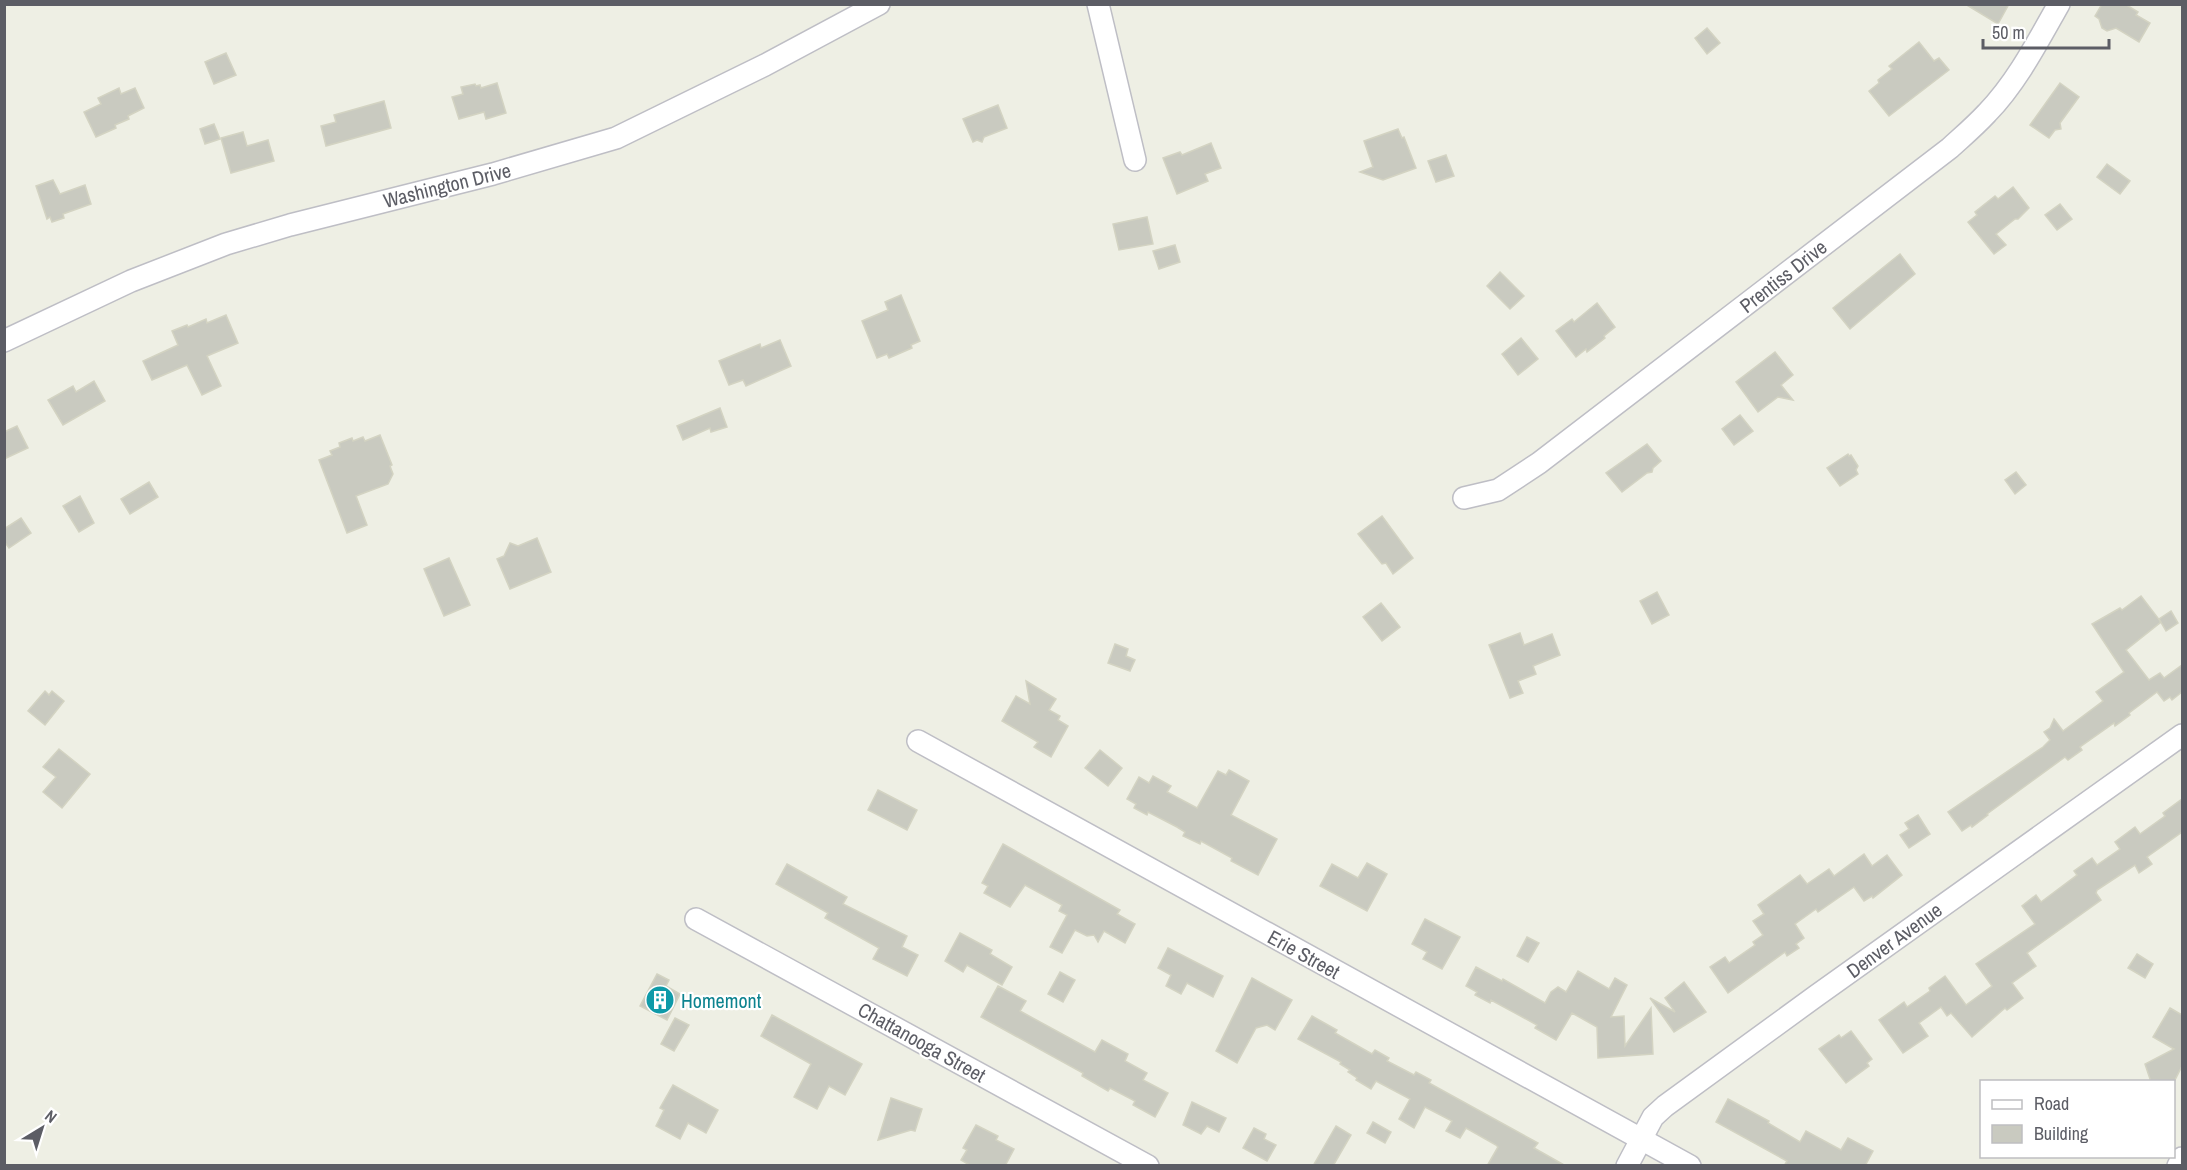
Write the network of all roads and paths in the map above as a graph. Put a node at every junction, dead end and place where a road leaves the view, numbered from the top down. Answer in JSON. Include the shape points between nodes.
{"nodes":[{"id":1,"x":879,"y":4,"type":"edge"},
{"id":2,"x":1098,"y":4,"type":"edge"},
{"id":3,"x":2059,"y":4,"type":"edge"},
{"id":4,"x":1135,"y":160,"type":"dead end"},
{"id":5,"x":4,"y":341,"type":"edge"},
{"id":6,"x":1464,"y":498,"type":"dead end"},
{"id":7,"x":2182,"y":735,"type":"edge"},
{"id":8,"x":918,"y":741,"type":"dead end"},
{"id":9,"x":696,"y":919,"type":"dead end"},
{"id":10,"x":1641,"y":1138,"type":"junction"},
{"id":11,"x":2182,"y":1158,"type":"edge"},
{"id":12,"x":1148,"y":1166,"type":"edge"},
{"id":13,"x":1627,"y":1166,"type":"edge"},
{"id":14,"x":1690,"y":1166,"type":"edge"},
{"id":15,"x":2178,"y":1166,"type":"edge"}],
"edges":[{"from":1,"to":5,"type":"street","name":"Washington Drive","via":[[616,138],[225,244],[130,281]]},
{"from":2,"to":4,"type":"street"},
{"from":3,"to":6,"type":"street","name":"Prentiss Drive","via":[[2000,98],[1950,148],[1539,463],[1498,490]]},
{"from":7,"to":10,"type":"street","name":"Denver Avenue","via":[[1665,1106]]},
{"from":8,"to":10,"type":"street","name":"Erie Street"},
{"from":9,"to":12,"type":"street","name":"Chattanooga Street"},
{"from":10,"to":13,"type":"street","name":"Denver Avenue"},
{"from":10,"to":14,"type":"street","name":"Erie Street"},
{"from":11,"to":15,"type":"street"}]}
